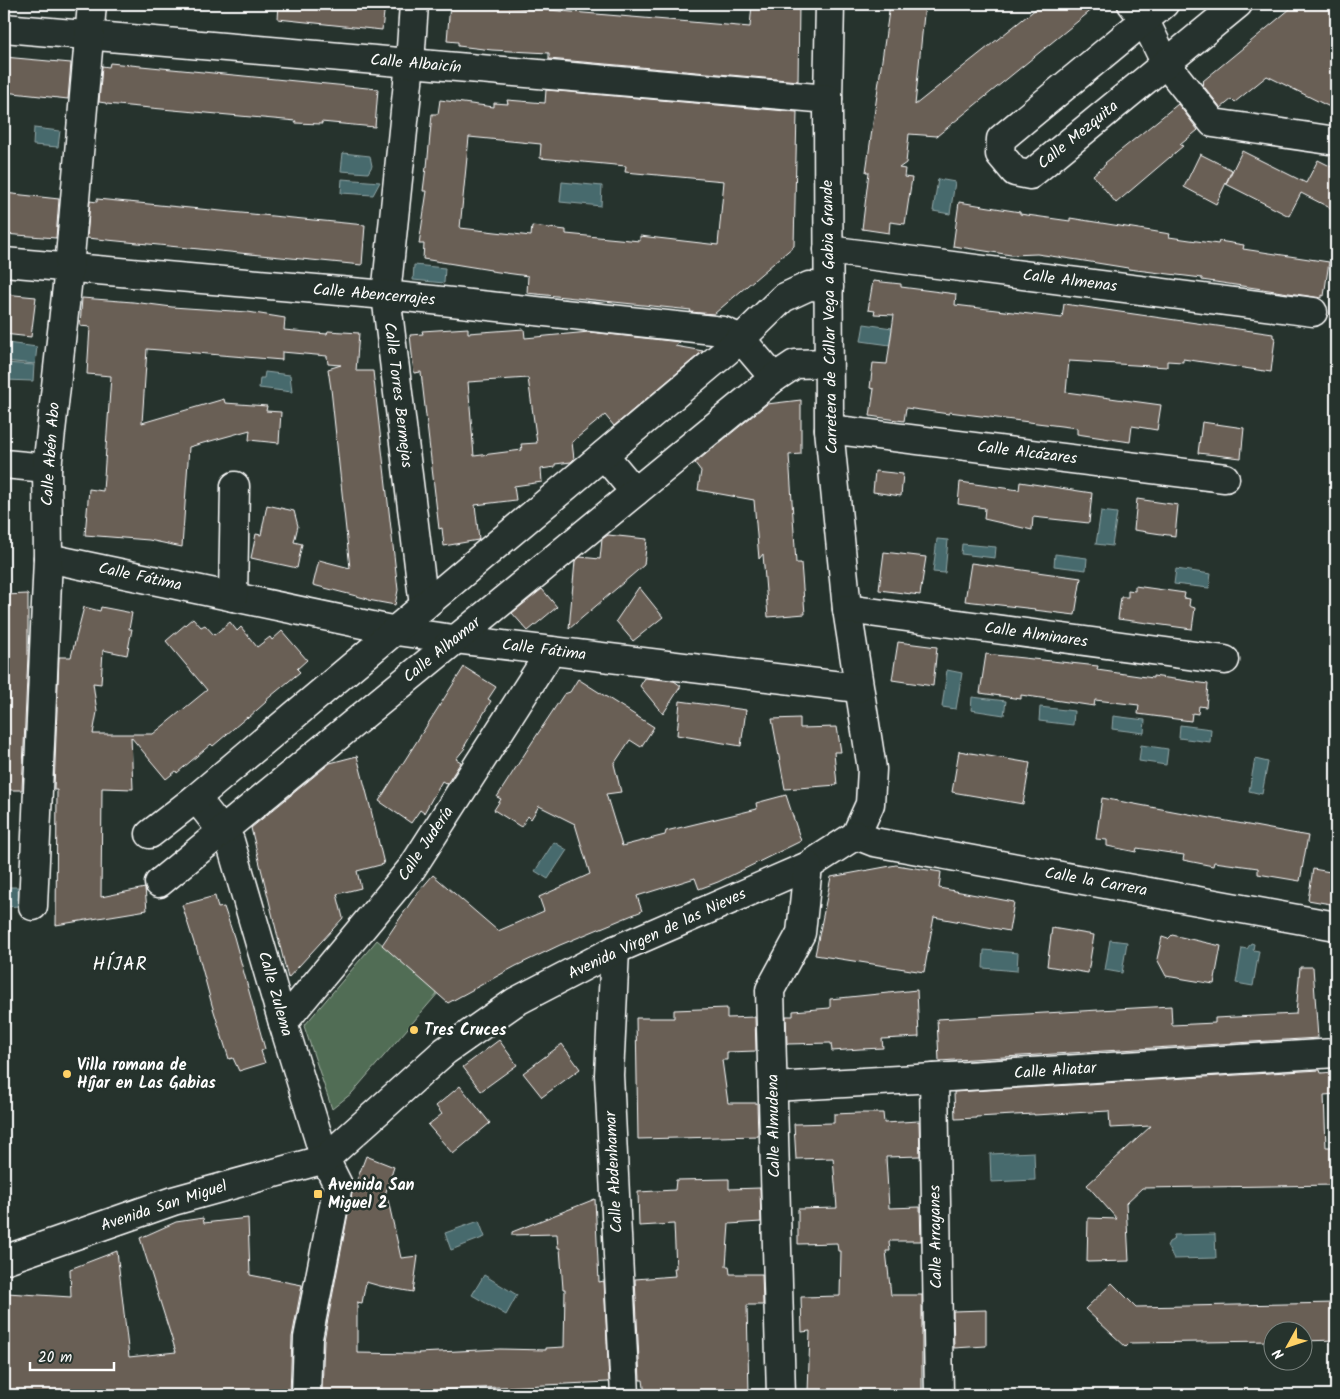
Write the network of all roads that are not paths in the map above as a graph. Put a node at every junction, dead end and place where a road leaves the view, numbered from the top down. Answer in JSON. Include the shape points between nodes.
{"nodes":[{"id":1,"x":92,"y":4,"type":"edge"},
{"id":2,"x":414,"y":4,"type":"edge"},
{"id":3,"x":830,"y":4,"type":"edge"},
{"id":4,"x":1238,"y":4,"type":"edge"},
{"id":5,"x":1146,"y":9,"type":"edge"},
{"id":6,"x":4,"y":28,"type":"edge"},
{"id":7,"x":90,"y":36,"type":"junction"},
{"id":8,"x":410,"y":63,"type":"junction"},
{"id":9,"x":1166,"y":64,"type":"junction"},
{"id":10,"x":828,"y":99,"type":"junction"},
{"id":11,"x":1336,"y":141,"type":"edge"},
{"id":12,"x":828,"y":250,"type":"junction"},
{"id":13,"x":4,"y":262,"type":"edge"},
{"id":14,"x":69,"y":268,"type":"junction"},
{"id":15,"x":829,"y":287,"type":"junction"},
{"id":16,"x":386,"y":296,"type":"junction"},
{"id":17,"x":1312,"y":312,"type":"dead end"},
{"id":18,"x":741,"y":339,"type":"junction"},
{"id":19,"x":828,"y":363,"type":"junction"},
{"id":20,"x":774,"y":378,"type":"junction"},
{"id":21,"x":829,"y":428,"type":"junction"},
{"id":22,"x":604,"y":455,"type":"junction"},
{"id":23,"x":4,"y":464,"type":"edge"},
{"id":24,"x":48,"y":468,"type":"junction"},
{"id":25,"x":1225,"y":478,"type":"dead end"},
{"id":26,"x":235,"y":486,"type":"dead end"},
{"id":27,"x":635,"y":492,"type":"junction"},
{"id":28,"x":48,"y":558,"type":"junction"},
{"id":29,"x":233,"y":597,"type":"junction"},
{"id":30,"x":424,"y":606,"type":"junction"},
{"id":31,"x":847,"y":610,"type":"junction"},
{"id":32,"x":396,"y":631,"type":"junction"},
{"id":33,"x":454,"y":639,"type":"junction"},
{"id":34,"x":551,"y":651,"type":"junction"},
{"id":35,"x":1224,"y":660,"type":"dead end"},
{"id":36,"x":858,"y":688,"type":"junction"},
{"id":37,"x":223,"y":776,"type":"junction"},
{"id":38,"x":196,"y":798,"type":"junction"},
{"id":39,"x":249,"y":808,"type":"junction"},
{"id":40,"x":222,"y":831,"type":"junction"},
{"id":41,"x":150,"y":834,"type":"dead end"},
{"id":42,"x":856,"y":835,"type":"junction"},
{"id":43,"x":808,"y":866,"type":"junction"},
{"id":44,"x":159,"y":883,"type":"dead end"},
{"id":45,"x":33,"y":906,"type":"dead end"},
{"id":46,"x":1336,"y":926,"type":"edge"},
{"id":47,"x":615,"y":950,"type":"junction"},
{"id":48,"x":283,"y":1024,"type":"junction"},
{"id":49,"x":1336,"y":1053,"type":"edge"},
{"id":50,"x":934,"y":1078,"type":"junction"},
{"id":51,"x":773,"y":1087,"type":"junction"},
{"id":52,"x":325,"y":1158,"type":"junction"},
{"id":53,"x":4,"y":1260,"type":"edge"},
{"id":54,"x":306,"y":1395,"type":"edge"},
{"id":55,"x":625,"y":1395,"type":"edge"},
{"id":56,"x":781,"y":1395,"type":"edge"},
{"id":57,"x":939,"y":1395,"type":"edge"}],
"edges":[{"from":1,"to":7,"type":"street","name":"Calle Abén Abo"},
{"from":2,"to":8,"type":"street","name":"Calle Torres Bermejas"},
{"from":3,"to":10,"type":"street","name":"Carretera de Cúllar Vega a Gabia Grande"},
{"from":4,"to":9,"type":"street","name":"Calle Mezquita"},
{"from":5,"to":9,"type":"street"},
{"from":5,"to":9,"type":"street","name":"Calle Mezquita","via":[[1001,139],[1000,154],[1015,172],[1030,175]]},
{"from":6,"to":7,"type":"street","name":"Calle Albaicín"},
{"from":7,"to":8,"type":"street","name":"Calle Albaicín"},
{"from":7,"to":14,"type":"street","name":"Calle Abén Abo"},
{"from":8,"to":10,"type":"street","name":"Calle Albaicín"},
{"from":8,"to":16,"type":"street","name":"Calle Torres Bermejas"},
{"from":9,"to":11,"type":"street","via":[[1213,124]]},
{"from":10,"to":12,"type":"street","name":"Carretera de Cúllar Vega a Gabia Grande"},
{"from":12,"to":15,"type":"street","name":"Carretera de Cúllar Vega a Gabia Grande"},
{"from":12,"to":17,"type":"street","name":"Calle Almenas"},
{"from":13,"to":14,"type":"street","name":"Calle Abencerrajes"},
{"from":14,"to":16,"type":"street","name":"Calle Abencerrajes"},
{"from":14,"to":24,"type":"street","name":"Calle Abén Abo"},
{"from":15,"to":18,"type":"street","via":[[809,286],[783,298]]},
{"from":15,"to":19,"type":"street","name":"Carretera de Cúllar Vega a Gabia Grande"},
{"from":16,"to":18,"type":"street","name":"Calle Abencerrajes","via":[[723,331]]},
{"from":16,"to":30,"type":"street","name":"Calle Torres Bermejas"},
{"from":18,"to":20,"type":"street"},
{"from":18,"to":22,"type":"street"},
{"from":19,"to":20,"type":"street","name":"Calle Alhamar","via":[[795,364]]},
{"from":19,"to":21,"type":"street","name":"Carretera de Cúllar Vega a Gabia Grande"},
{"from":20,"to":27,"type":"street","name":"Calle Alhamar"},
{"from":21,"to":25,"type":"street","name":"Calle Alcázares"},
{"from":21,"to":31,"type":"street","name":"Carretera de Cúllar Vega a Gabia Grande"},
{"from":22,"to":27,"type":"street"},
{"from":22,"to":30,"type":"street"},
{"from":23,"to":24,"type":"street"},
{"from":24,"to":28,"type":"street","name":"Calle Abén Abo"},
{"from":26,"to":29,"type":"street"},
{"from":27,"to":33,"type":"street","name":"Calle Alhamar"},
{"from":28,"to":29,"type":"street","name":"Calle Fátima"},
{"from":28,"to":45,"type":"street","name":"Calle Abén Abo"},
{"from":29,"to":32,"type":"street","name":"Calle Fátima"},
{"from":30,"to":32,"type":"street"},
{"from":31,"to":35,"type":"street","name":"Calle Alminares"},
{"from":31,"to":36,"type":"street","name":"Carretera de Cúllar Vega a Gabia Grande"},
{"from":32,"to":33,"type":"street","name":"Calle Fátima"},
{"from":32,"to":37,"type":"street"},
{"from":33,"to":34,"type":"street","name":"Calle Fátima"},
{"from":33,"to":39,"type":"street","name":"Calle Alhamar"},
{"from":34,"to":36,"type":"street","name":"Calle Fátima"},
{"from":34,"to":48,"type":"street","name":"Calle Judería","via":[[412,868]]},
{"from":36,"to":42,"type":"street","name":"Carretera de Cúllar Vega a Gabia Grande","via":[[872,769],[870,804]]},
{"from":37,"to":38,"type":"street"},
{"from":37,"to":39,"type":"street"},
{"from":38,"to":40,"type":"street"},
{"from":38,"to":41,"type":"street"},
{"from":39,"to":40,"type":"street","name":"Calle Alhamar"},
{"from":40,"to":44,"type":"street","name":"Calle Alhamar"},
{"from":40,"to":48,"type":"street","name":"Calle Zulema","via":[[230,841]]},
{"from":42,"to":43,"type":"street","name":"Avenida Virgen de las Nieves"},
{"from":42,"to":46,"type":"street","name":"Calle la Carrera","via":[[874,842]]},
{"from":43,"to":47,"type":"street","name":"Avenida Virgen de las Nieves"},
{"from":43,"to":51,"type":"street","name":"Calle Almudena","via":[[801,933],[770,990]]},
{"from":47,"to":52,"type":"street","name":"Avenida Virgen de las Nieves","via":[[516,1002],[445,1051]]},
{"from":47,"to":55,"type":"street","name":"Calle Abdenhamar","via":[[609,1075]]},
{"from":48,"to":52,"type":"street","name":"Calle Zulema"},
{"from":49,"to":50,"type":"street","name":"Calle Aliatar"},
{"from":50,"to":51,"type":"street","name":"Calle Aliatar"},
{"from":50,"to":57,"type":"street","name":"Calle Arrayanes"},
{"from":51,"to":56,"type":"street","name":"Calle Almudena"},
{"from":52,"to":53,"type":"street","name":"Avenida San Miguel","via":[[173,1201]]},
{"from":52,"to":54,"type":"street","name":"Calle Zulema","via":[[338,1185],[308,1338]]}]}
